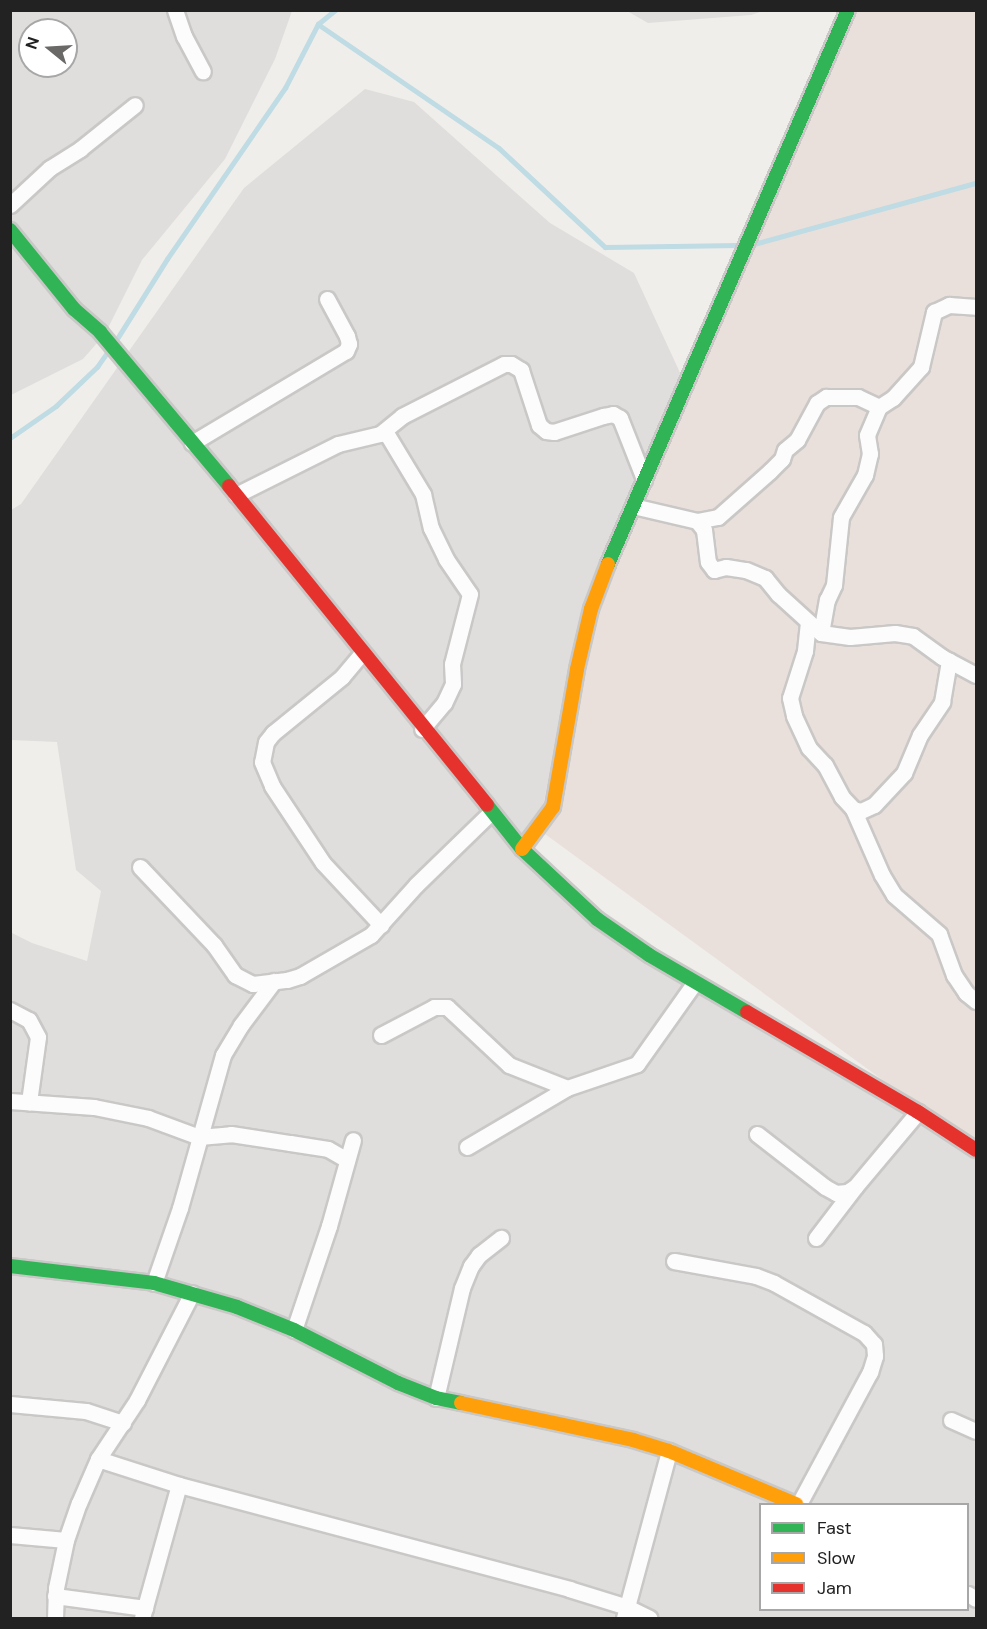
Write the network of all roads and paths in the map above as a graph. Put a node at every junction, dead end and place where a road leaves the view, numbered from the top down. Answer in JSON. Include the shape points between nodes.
{"nodes":[{"id":1,"x":175,"y":10,"type":"edge"},
{"id":2,"x":848,"y":10,"type":"edge"},
{"id":3,"x":204,"y":71,"type":"dead end"},
{"id":4,"x":135,"y":105,"type":"dead end"},
{"id":5,"x":10,"y":205,"type":"edge"},
{"id":6,"x":10,"y":230,"type":"edge"},
{"id":7,"x":327,"y":299,"type":"dead end"},
{"id":8,"x":976,"y":307,"type":"edge"},
{"id":9,"x":879,"y":407,"type":"junction"},
{"id":10,"x":385,"y":431,"type":"junction"},
{"id":11,"x":192,"y":443,"type":"junction"},
{"id":12,"x":644,"y":479,"type":"junction"},
{"id":13,"x":236,"y":495,"type":"junction"},
{"id":14,"x":633,"y":506,"type":"junction"},
{"id":15,"x":697,"y":521,"type":"junction"},
{"id":16,"x":808,"y":622,"type":"junction"},
{"id":17,"x":821,"y":633,"type":"junction"},
{"id":18,"x":362,"y":653,"type":"junction"},
{"id":19,"x":949,"y":661,"type":"junction"},
{"id":20,"x":976,"y":675,"type":"edge"},
{"id":21,"x":422,"y":729,"type":"junction"},
{"id":22,"x":853,"y":809,"type":"junction"},
{"id":23,"x":491,"y":812,"type":"junction"},
{"id":24,"x":522,"y":849,"type":"junction"},
{"id":25,"x":140,"y":867,"type":"dead end"},
{"id":26,"x":381,"y":925,"type":"junction"},
{"id":27,"x":274,"y":981,"type":"junction"},
{"id":28,"x":695,"y":982,"type":"junction"},
{"id":29,"x":976,"y":1001,"type":"edge"},
{"id":30,"x":10,"y":1011,"type":"edge"},
{"id":31,"x":381,"y":1035,"type":"dead end"},
{"id":32,"x":567,"y":1088,"type":"junction"},
{"id":33,"x":10,"y":1101,"type":"edge"},
{"id":34,"x":30,"y":1102,"type":"junction"},
{"id":35,"x":918,"y":1112,"type":"junction"},
{"id":36,"x":757,"y":1134,"type":"dead end"},
{"id":37,"x":199,"y":1137,"type":"junction"},
{"id":38,"x":352,"y":1140,"type":"dead end"},
{"id":39,"x":467,"y":1147,"type":"dead end"},
{"id":40,"x":976,"y":1150,"type":"edge"},
{"id":41,"x":347,"y":1160,"type":"junction"},
{"id":42,"x":855,"y":1187,"type":"junction"},
{"id":43,"x":501,"y":1238,"type":"dead end"},
{"id":44,"x":816,"y":1238,"type":"dead end"},
{"id":45,"x":674,"y":1261,"type":"dead end"},
{"id":46,"x":10,"y":1266,"type":"edge"},
{"id":47,"x":154,"y":1283,"type":"junction"},
{"id":48,"x":192,"y":1293,"type":"junction"},
{"id":49,"x":294,"y":1330,"type":"junction"},
{"id":50,"x":436,"y":1398,"type":"junction"},
{"id":51,"x":10,"y":1404,"type":"edge"},
{"id":52,"x":951,"y":1420,"type":"dead end"},
{"id":53,"x":123,"y":1423,"type":"junction"},
{"id":54,"x":976,"y":1431,"type":"edge"},
{"id":55,"x":669,"y":1451,"type":"junction"},
{"id":56,"x":98,"y":1459,"type":"junction"},
{"id":57,"x":179,"y":1485,"type":"junction"},
{"id":58,"x":795,"y":1503,"type":"edge"},
{"id":59,"x":798,"y":1503,"type":"edge"},
{"id":60,"x":10,"y":1535,"type":"edge"},
{"id":61,"x":66,"y":1540,"type":"junction"},
{"id":62,"x":55,"y":1596,"type":"junction"},
{"id":63,"x":144,"y":1613,"type":"edge"},
{"id":64,"x":625,"y":1613,"type":"edge"},
{"id":65,"x":55,"y":1618,"type":"edge"},
{"id":66,"x":650,"y":1618,"type":"edge"}],
"edges":[{"from":1,"to":3,"type":"street","via":[[180,28]]},
{"from":2,"to":12,"type":"street"},
{"from":4,"to":5,"type":"street","via":[[50,168]]},
{"from":6,"to":11,"type":"street"},
{"from":7,"to":11,"type":"street","via":[[347,336],[346,351]]},
{"from":8,"to":9,"type":"street","via":[[949,305],[934,312],[921,367],[898,394]]},
{"from":9,"to":15,"type":"street","via":[[858,397],[826,397],[817,402],[808,424],[770,471],[718,517]]},
{"from":9,"to":17,"type":"street","via":[[867,435],[870,454],[865,476],[841,517],[834,585]]},
{"from":10,"to":12,"type":"street","via":[[402,416],[504,364],[511,364],[521,370],[539,425],[546,431],[613,414],[620,418]]},
{"from":10,"to":13,"type":"street","via":[[338,444]]},
{"from":10,"to":21,"type":"street","via":[[423,494],[431,528],[446,559],[470,594],[452,664],[453,684],[444,703]]},
{"from":11,"to":13,"type":"street"},
{"from":12,"to":14,"type":"street"},
{"from":13,"to":18,"type":"street"},
{"from":14,"to":15,"type":"street"},
{"from":14,"to":24,"type":"street","via":[[591,609],[576,669],[553,807]]},
{"from":15,"to":16,"type":"street","via":[[704,530],[708,562],[714,570],[746,570],[765,578]]},
{"from":16,"to":17,"type":"street"},
{"from":16,"to":22,"type":"street","via":[[805,651],[790,698],[794,716],[808,748],[825,765]]},
{"from":17,"to":19,"type":"street","via":[[850,637],[895,633],[913,636]]},
{"from":18,"to":21,"type":"street"},
{"from":18,"to":26,"type":"street","via":[[342,677],[273,734],[266,742],[262,762],[272,786],[323,863]]},
{"from":19,"to":20,"type":"street"},
{"from":19,"to":22,"type":"street","via":[[942,702],[920,735],[904,773],[874,805],[861,811]]},
{"from":21,"to":23,"type":"street"},
{"from":22,"to":29,"type":"street","via":[[894,895],[939,934],[954,975]]},
{"from":23,"to":24,"type":"street"},
{"from":23,"to":26,"type":"street"},
{"from":24,"to":28,"type":"street","via":[[597,919]]},
{"from":25,"to":27,"type":"street","via":[[209,939],[235,975],[253,984]]},
{"from":26,"to":27,"type":"street","via":[[300,976]]},
{"from":27,"to":37,"type":"street","via":[[223,1055]]},
{"from":28,"to":32,"type":"street","via":[[638,1064]]},
{"from":28,"to":35,"type":"street"},
{"from":30,"to":34,"type":"street","via":[[29,1020],[38,1037]]},
{"from":31,"to":32,"type":"street","via":[[434,1007],[447,1007],[509,1065]]},
{"from":32,"to":39,"type":"street"},
{"from":33,"to":34,"type":"street"},
{"from":34,"to":37,"type":"street","via":[[78,1105],[138,1116]]},
{"from":35,"to":40,"type":"street"},
{"from":35,"to":42,"type":"street"},
{"from":36,"to":42,"type":"street","via":[[836,1193]]},
{"from":37,"to":41,"type":"street","via":[[231,1134],[290,1143],[328,1149]]},
{"from":37,"to":47,"type":"street"},
{"from":38,"to":41,"type":"street"},
{"from":41,"to":49,"type":"street"},
{"from":42,"to":44,"type":"street"},
{"from":43,"to":50,"type":"street","via":[[479,1255],[462,1288]]},
{"from":45,"to":59,"type":"street","via":[[774,1283],[864,1333],[874,1344],[870,1372]]},
{"from":46,"to":47,"type":"street"},
{"from":47,"to":48,"type":"street"},
{"from":48,"to":49,"type":"street"},
{"from":48,"to":53,"type":"street"},
{"from":49,"to":50,"type":"street","via":[[360,1366]]},
{"from":50,"to":55,"type":"street","via":[[592,1430]]},
{"from":51,"to":53,"type":"street","via":[[86,1411]]},
{"from":52,"to":54,"type":"street"},
{"from":53,"to":56,"type":"street"},
{"from":55,"to":58,"type":"street"},
{"from":55,"to":64,"type":"street"},
{"from":56,"to":57,"type":"street"},
{"from":56,"to":61,"type":"street"},
{"from":57,"to":63,"type":"street"},
{"from":57,"to":64,"type":"street","via":[[570,1589]]},
{"from":60,"to":61,"type":"street"},
{"from":61,"to":62,"type":"street"},
{"from":62,"to":63,"type":"street"},
{"from":62,"to":65,"type":"street"},
{"from":64,"to":66,"type":"street"}]}
